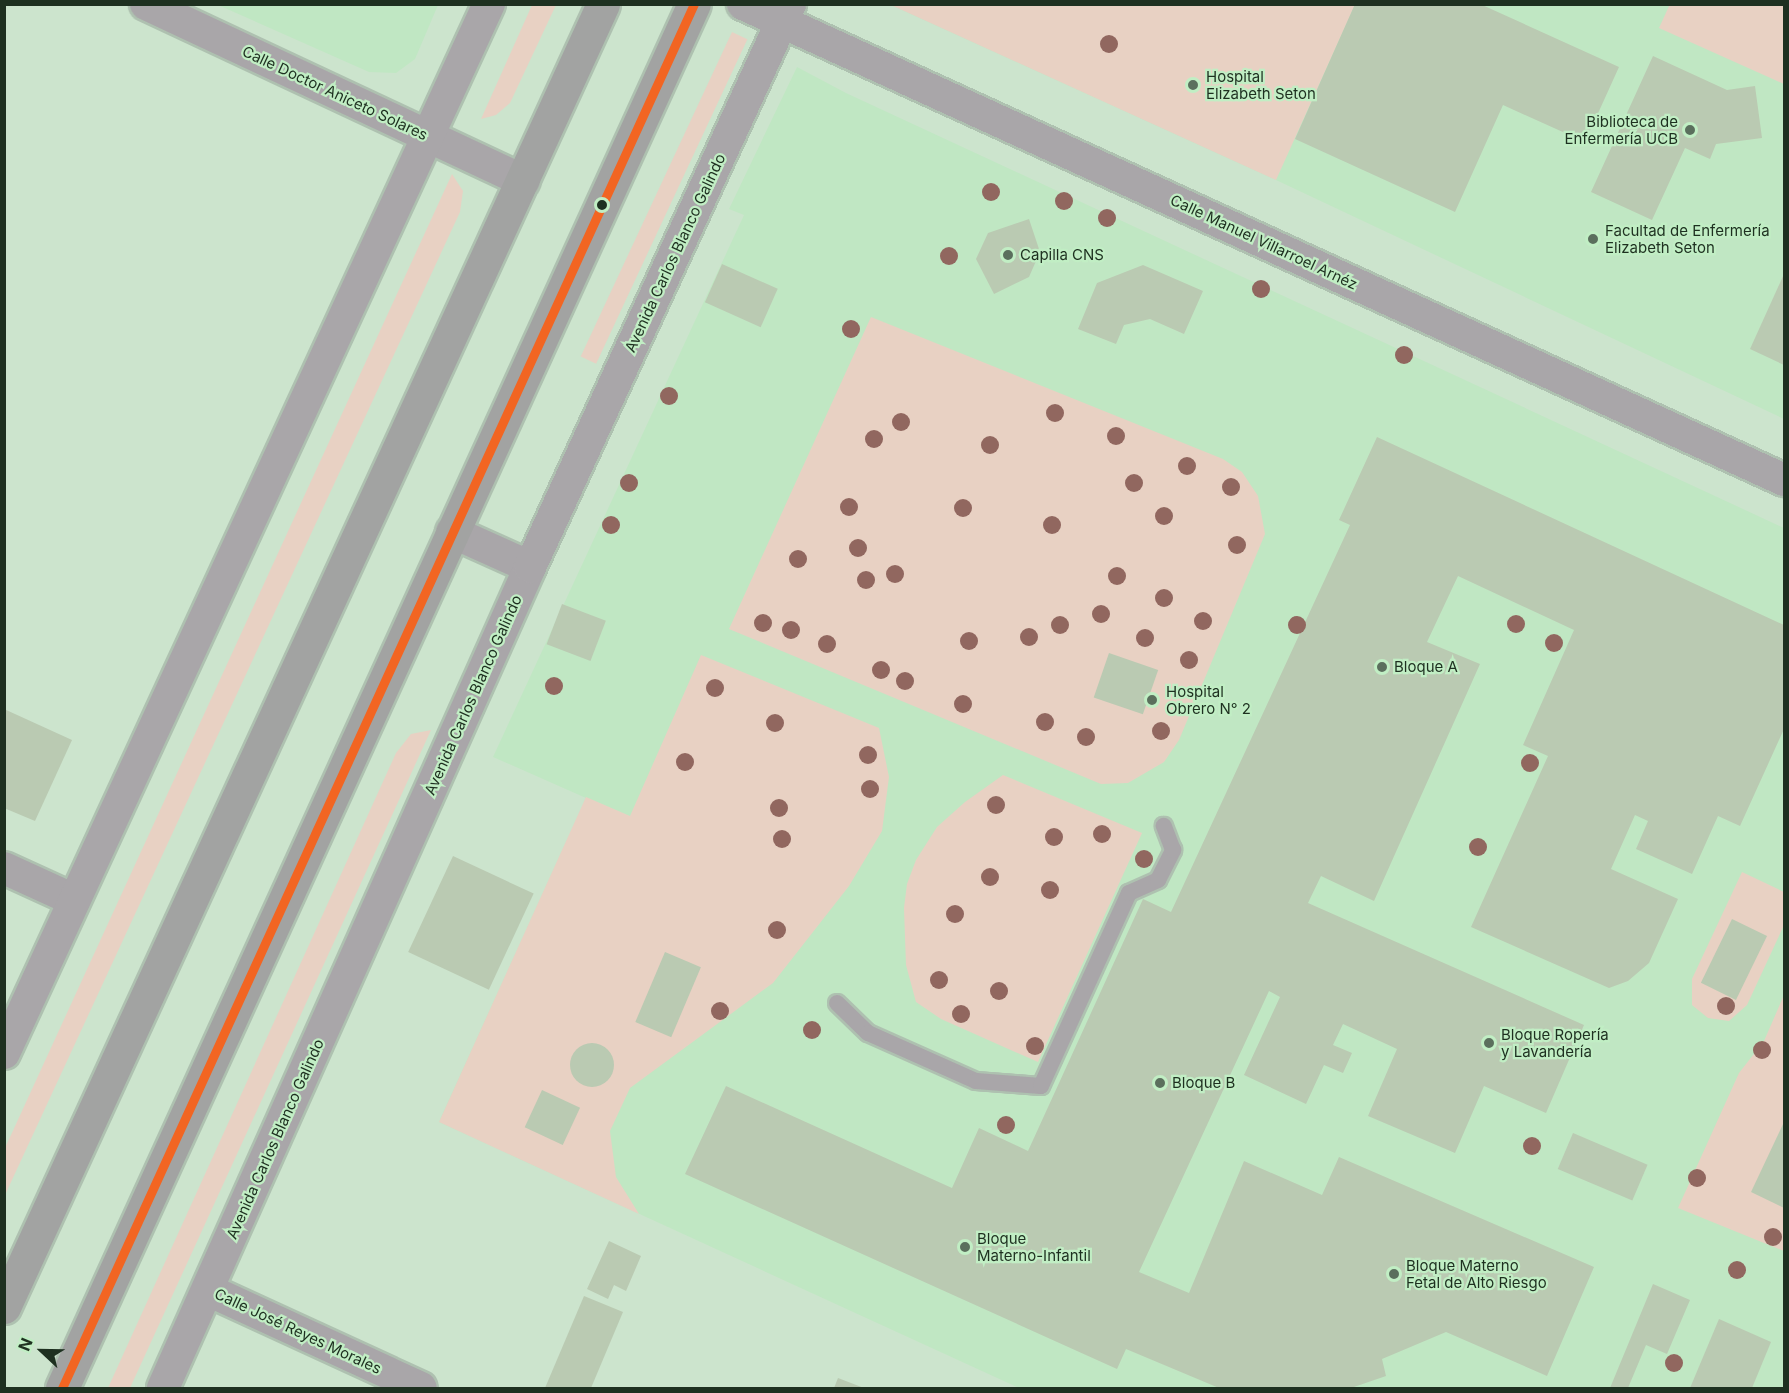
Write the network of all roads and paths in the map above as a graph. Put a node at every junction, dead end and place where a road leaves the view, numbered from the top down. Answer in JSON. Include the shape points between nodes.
{"nodes":[{"id":1,"x":146,"y":4,"type":"edge"},
{"id":2,"x":489,"y":4,"type":"edge"},
{"id":3,"x":603,"y":4,"type":"edge"},
{"id":4,"x":694,"y":4,"type":"edge"},
{"id":5,"x":743,"y":4,"type":"edge"},
{"id":6,"x":786,"y":13,"type":"edge"},
{"id":7,"x":428,"y":136,"type":"junction"},
{"id":8,"x":524,"y":181,"type":"junction"},
{"id":9,"x":1785,"y":480,"type":"edge"},
{"id":10,"x":452,"y":532,"type":"junction"},
{"id":11,"x":530,"y":567,"type":"junction"},
{"id":12,"x":1164,"y":826,"type":"dead end"},
{"id":13,"x":4,"y":868,"type":"edge"},
{"id":14,"x":74,"y":900,"type":"junction"},
{"id":15,"x":837,"y":1003,"type":"dead end"},
{"id":16,"x":4,"y":1053,"type":"edge"},
{"id":17,"x":208,"y":1290,"type":"junction"},
{"id":18,"x":4,"y":1307,"type":"edge"},
{"id":19,"x":62,"y":1389,"type":"edge"},
{"id":20,"x":163,"y":1389,"type":"edge"},
{"id":21,"x":421,"y":1389,"type":"edge"}],
"edges":[{"from":1,"to":7,"type":"street","name":"Calle Doctor Aniceto Solares"},
{"from":2,"to":7,"type":"street"},
{"from":3,"to":8,"type":"highway"},
{"from":4,"to":10,"type":"highway"},
{"from":5,"to":6,"type":"street","name":"Calle Manuel Villarroel Arnéz"},
{"from":6,"to":9,"type":"street","name":"Calle Manuel Villarroel Arnéz"},
{"from":6,"to":11,"type":"street","name":"Avenida Carlos Blanco Galindo"},
{"from":7,"to":8,"type":"street","name":"Calle Doctor Aniceto Solares"},
{"from":7,"to":14,"type":"street"},
{"from":8,"to":18,"type":"highway"},
{"from":10,"to":11,"type":"street"},
{"from":10,"to":19,"type":"highway"},
{"from":11,"to":17,"type":"street","name":"Avenida Carlos Blanco Galindo"},
{"from":12,"to":15,"type":"lane","via":[[1173,850],[1158,880],[1129,893],[1041,1086],[976,1081],[868,1033]]},
{"from":13,"to":14,"type":"street"},
{"from":14,"to":16,"type":"street"},
{"from":17,"to":20,"type":"street","name":"Avenida Carlos Blanco Galindo"},
{"from":17,"to":21,"type":"street","name":"Calle José Reyes Morales"}]}
